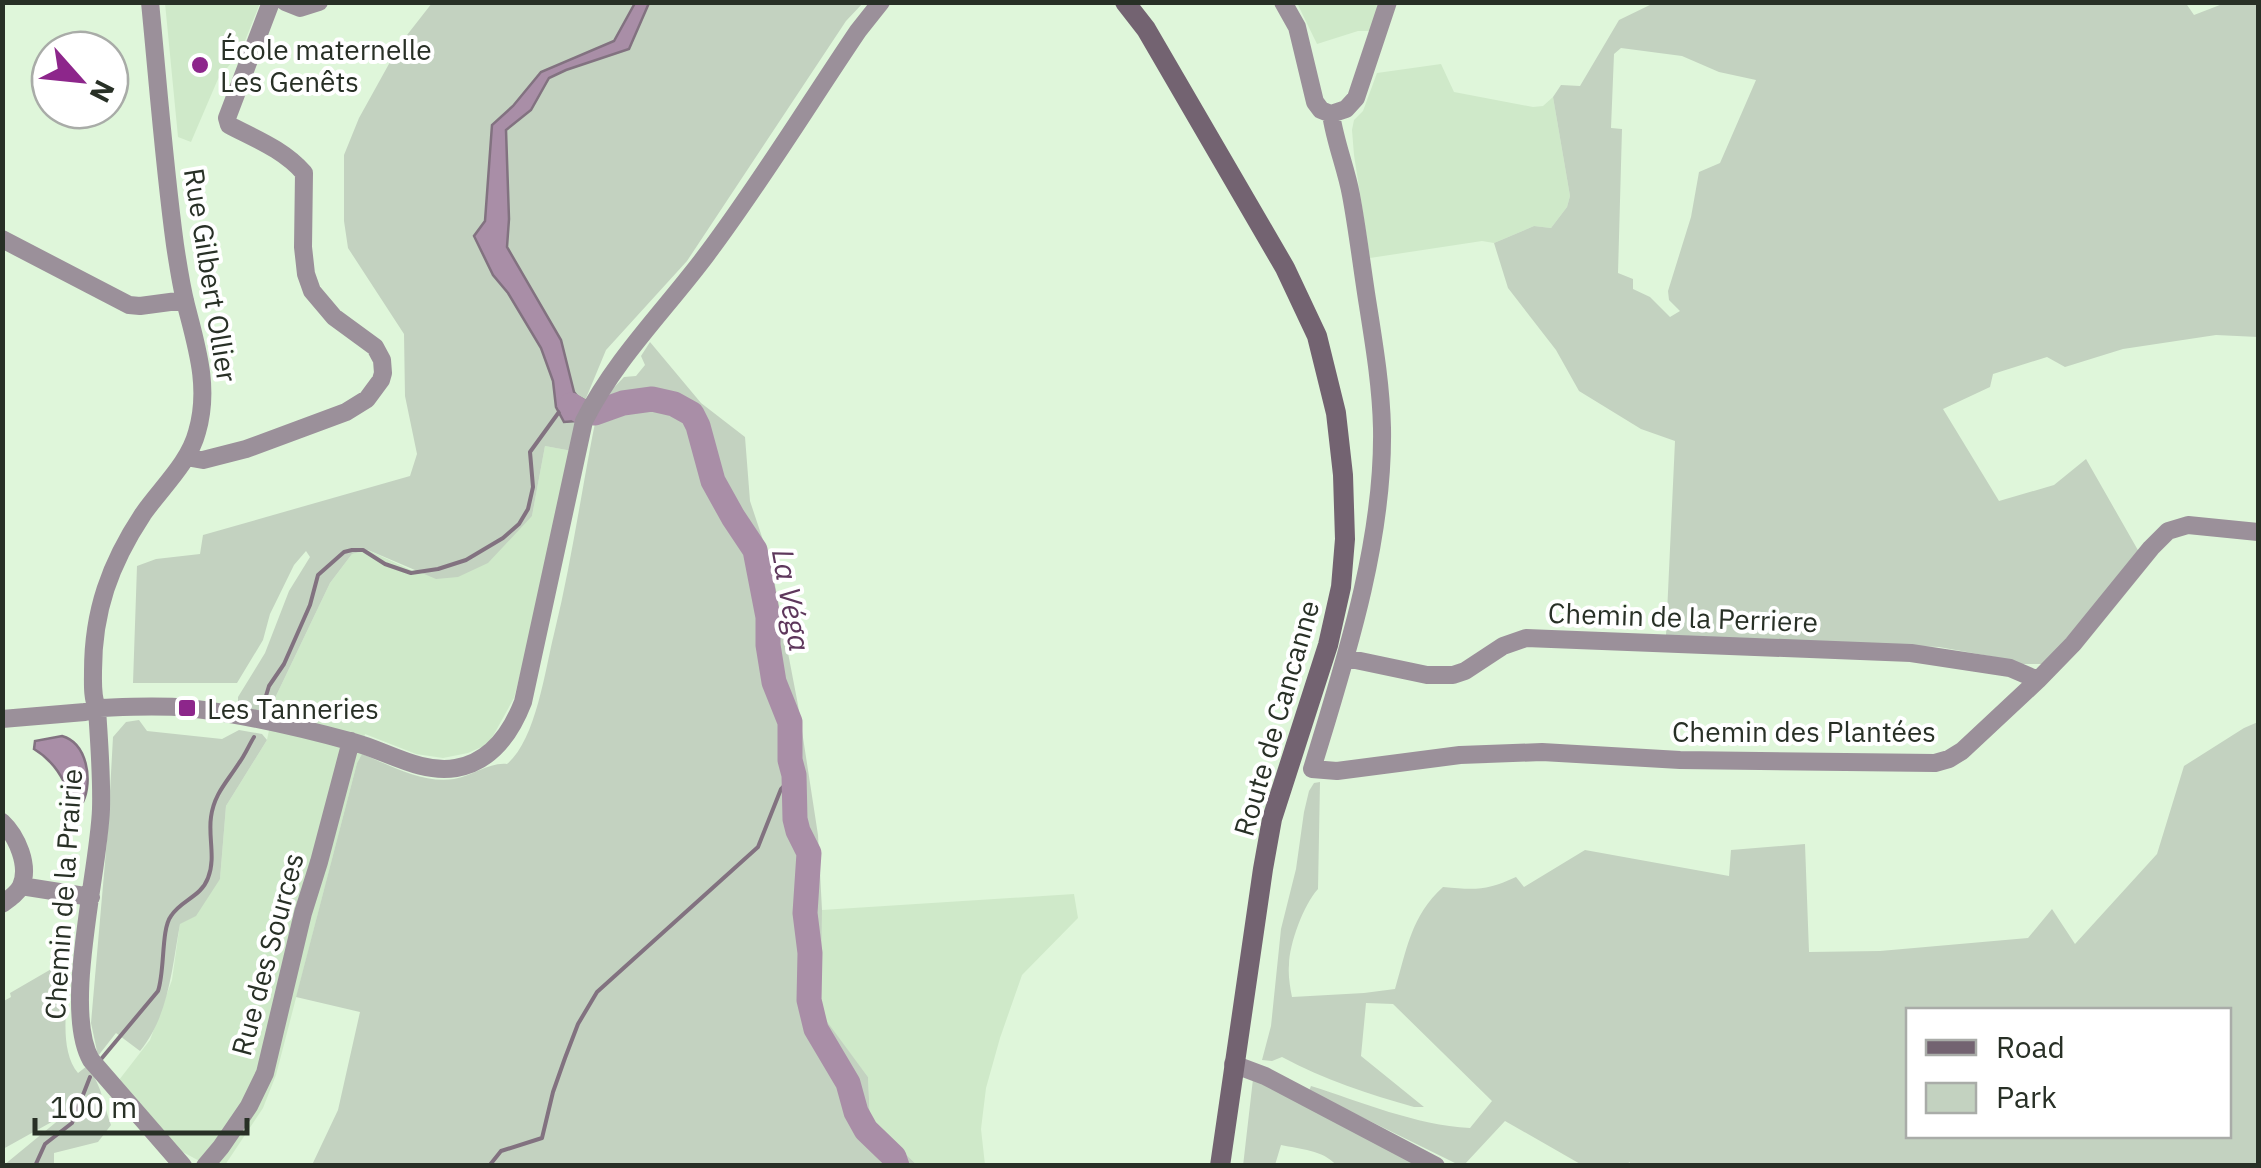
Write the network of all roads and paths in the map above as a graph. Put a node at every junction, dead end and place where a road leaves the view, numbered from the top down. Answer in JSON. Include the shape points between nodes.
{"nodes":[{"id":1,"x":150,"y":2,"type":"edge"},
{"id":2,"x":271,"y":2,"type":"edge"},
{"id":3,"x":285,"y":2,"type":"edge"},
{"id":4,"x":319,"y":2,"type":"edge"},
{"id":5,"x":881,"y":2,"type":"edge"},
{"id":6,"x":1125,"y":2,"type":"edge"},
{"id":7,"x":1140,"y":2,"type":"edge"},
{"id":8,"x":1282,"y":2,"type":"edge"},
{"id":9,"x":1388,"y":2,"type":"edge"},
{"id":10,"x":1146,"y":29,"type":"junction"},
{"id":11,"x":1331,"y":114,"type":"junction"},
{"id":12,"x":2,"y":239,"type":"edge"},
{"id":13,"x":185,"y":300,"type":"junction"},
{"id":14,"x":186,"y":457,"type":"junction"},
{"id":15,"x":2258,"y":532,"type":"edge"},
{"id":16,"x":1346,"y":658,"type":"junction"},
{"id":17,"x":2038,"y":680,"type":"junction"},
{"id":18,"x":97,"y":708,"type":"junction"},
{"id":19,"x":2,"y":719,"type":"edge"},
{"id":20,"x":351,"y":741,"type":"junction"},
{"id":21,"x":2,"y":822,"type":"edge"},
{"id":22,"x":21,"y":886,"type":"junction"},
{"id":23,"x":90,"y":897,"type":"junction"},
{"id":24,"x":2,"y":904,"type":"edge"},
{"id":25,"x":1234,"y":1064,"type":"junction"},
{"id":26,"x":183,"y":1166,"type":"edge"},
{"id":27,"x":205,"y":1166,"type":"edge"},
{"id":28,"x":1220,"y":1166,"type":"edge"},
{"id":29,"x":1436,"y":1166,"type":"edge"}],
"edges":[{"from":1,"to":13,"type":"street","name":"Rue Gilbert Ollier"},
{"from":2,"to":14,"type":"street","via":[[226,118],[304,172],[303,247],[312,291],[334,318],[374,346],[383,372],[367,400],[346,412],[246,449],[203,460]]},
{"from":3,"to":4,"type":"street","via":[[300,8]]},
{"from":5,"to":20,"type":"street","via":[[714,245],[594,401],[584,421],[523,702],[499,746],[459,768],[438,769]]},
{"from":6,"to":10,"type":"main road","name":"Route de Cancanne"},
{"from":7,"to":10,"type":"main road","name":"Route de Cancanne"},
{"from":8,"to":11,"type":"street","via":[[1296,27],[1316,102]]},
{"from":9,"to":11,"type":"street","via":[[1356,98]]},
{"from":10,"to":25,"type":"main road","name":"Route de Cancanne","via":[[1286,268],[1317,336],[1343,476],[1341,586],[1272,819]]},
{"from":11,"to":16,"type":"street","via":[[1353,206],[1382,428],[1375,519]]},
{"from":12,"to":13,"type":"street","via":[[129,305]]},
{"from":13,"to":14,"type":"street","name":"Rue Gilbert Ollier","via":[[204,389]]},
{"from":14,"to":18,"type":"street","name":"Rue Gilbert Ollier","via":[[134,528],[106,584],[94,632]]},
{"from":15,"to":17,"type":"street","name":"Chemin des Plantées","via":[[2188,525],[2168,531]]},
{"from":16,"to":17,"type":"street","name":"Chemin de la Perriere","via":[[1452,674],[1526,638],[1911,653],[2010,668]]},
{"from":16,"to":17,"type":"street","name":"Chemin des Plantées","via":[[1312,769],[1508,752],[1935,764],[1962,751]]},
{"from":18,"to":19,"type":"street"},
{"from":18,"to":20,"type":"street","via":[[187,708]]},
{"from":18,"to":23,"type":"street","name":"Chemin de la Prairie","via":[[101,809]]},
{"from":20,"to":27,"type":"street","name":"Rue des Sources","via":[[265,1072],[250,1106]]},
{"from":21,"to":22,"type":"street","via":[[20,852]]},
{"from":22,"to":23,"type":"street"},
{"from":22,"to":24,"type":"street"},
{"from":23,"to":26,"type":"street","name":"Chemin de la Prairie","via":[[83,1044]]},
{"from":25,"to":28,"type":"main road","name":"Route de Cancanne"},
{"from":25,"to":29,"type":"street"}]}
